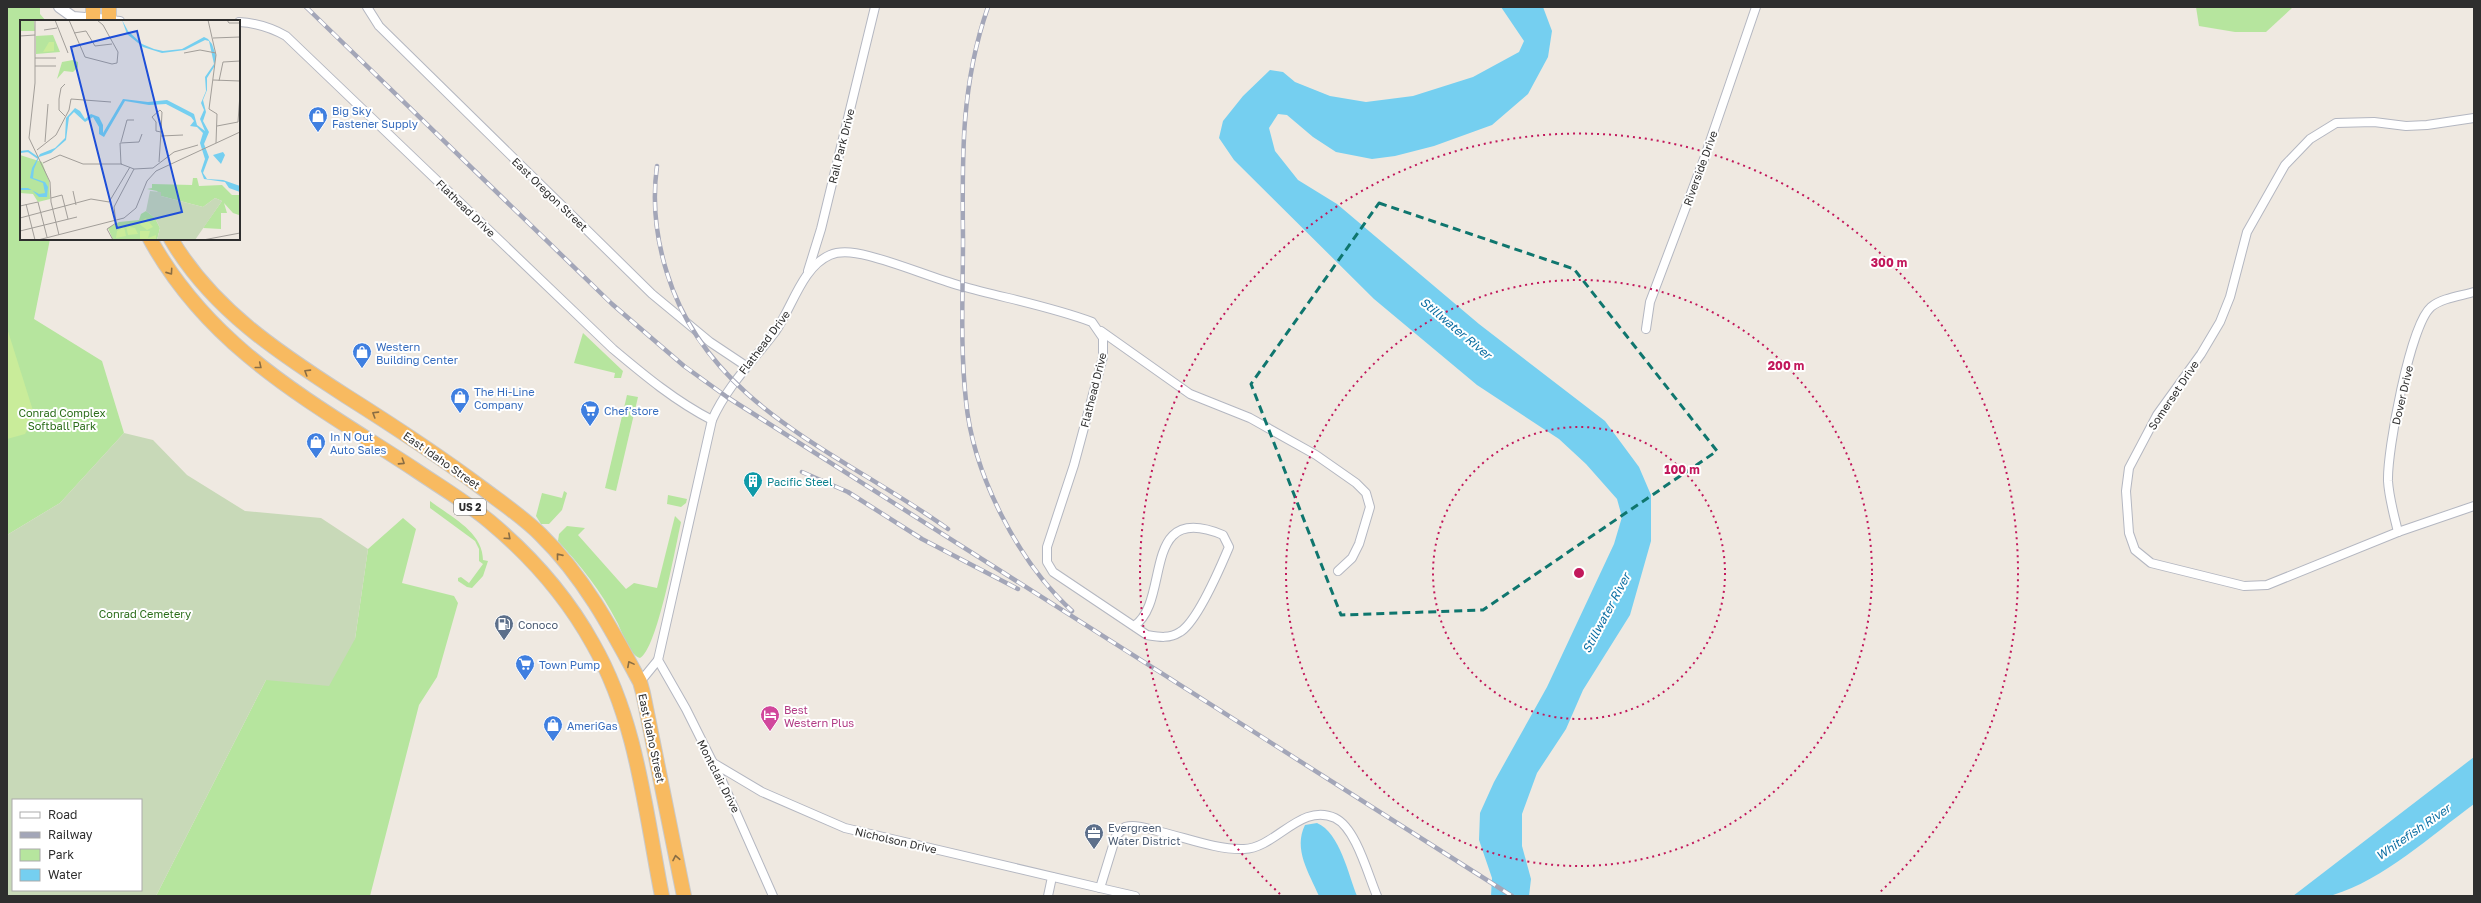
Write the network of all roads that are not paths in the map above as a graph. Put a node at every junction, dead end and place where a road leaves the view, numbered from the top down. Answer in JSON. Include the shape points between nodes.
{"nodes":[{"id":1,"x":59,"y":7,"type":"edge"},
{"id":2,"x":367,"y":7,"type":"edge"},
{"id":3,"x":875,"y":7,"type":"edge"},
{"id":4,"x":1756,"y":7,"type":"edge"},
{"id":5,"x":93,"y":16,"type":"edge"},
{"id":6,"x":112,"y":17,"type":"edge"},
{"id":7,"x":240,"y":22,"type":"edge"},
{"id":8,"x":2474,"y":118,"type":"edge"},
{"id":9,"x":151,"y":240,"type":"edge"},
{"id":10,"x":172,"y":240,"type":"edge"},
{"id":11,"x":802,"y":284,"type":"junction"},
{"id":12,"x":2474,"y":292,"type":"edge"},
{"id":13,"x":1092,"y":322,"type":"junction"},
{"id":14,"x":1646,"y":329,"type":"dead end"},
{"id":15,"x":746,"y":366,"type":"junction"},
{"id":16,"x":712,"y":420,"type":"junction"},
{"id":17,"x":2474,"y":506,"type":"edge"},
{"id":18,"x":2398,"y":532,"type":"junction"},
{"id":19,"x":1338,"y":571,"type":"dead end"},
{"id":20,"x":1134,"y":626,"type":"junction"},
{"id":21,"x":658,"y":660,"type":"junction"},
{"id":22,"x":640,"y":682,"type":"junction"},
{"id":23,"x":708,"y":755,"type":"junction"},
{"id":24,"x":1052,"y":877,"type":"junction"},
{"id":25,"x":1100,"y":888,"type":"junction"},
{"id":26,"x":662,"y":896,"type":"edge"},
{"id":27,"x":684,"y":896,"type":"edge"},
{"id":28,"x":773,"y":896,"type":"edge"},
{"id":29,"x":1048,"y":896,"type":"edge"},
{"id":30,"x":1135,"y":896,"type":"edge"},
{"id":31,"x":1377,"y":896,"type":"edge"}],
"edges":[{"from":1,"to":5,"type":"street","via":[[73,17]]},
{"from":2,"to":15,"type":"street","name":"East Oregon Street","via":[[379,26],[652,294],[710,342]]},
{"from":3,"to":11,"type":"street","name":"Rail Park Drive","via":[[814,257]]},
{"from":4,"to":14,"type":"street","name":"Riverside Drive","via":[[1704,159],[1650,302]]},
{"from":5,"to":6,"type":"street"},
{"from":7,"to":16,"type":"street","name":"Flathead Drive","via":[[253,22],[286,36],[613,349],[657,386],[692,410]]},
{"from":8,"to":18,"type":"street","name":"Somerset Drive","via":[[2427,126],[2374,122],[2336,123],[2310,139],[2285,165],[2247,232],[2230,298],[2220,322],[2201,354],[2157,415],[2129,468],[2126,491],[2129,533],[2135,550],[2152,563],[2244,586],[2267,585],[2279,581]]},
{"from":9,"to":26,"type":"highway","name":"East Idaho Street","number":"US 2","one_way":true,"via":[[183,290],[236,348],[278,381],[487,520],[529,558],[564,600],[606,669],[626,720],[640,774]]},
{"from":22,"to":10,"type":"highway","name":"East Idaho Street","number":"US 2","one_way":true,"via":[[590,593],[542,536],[445,460],[274,350],[215,297],[186,264]]},
{"from":11,"to":13,"type":"street","name":"Flathead Drive","via":[[815,267],[831,254],[852,252],[953,284]]},
{"from":11,"to":15,"type":"street","name":"Flathead Drive","via":[[774,333]]},
{"from":12,"to":18,"type":"street","name":"Dover Drive","via":[[2446,300],[2430,308],[2415,340],[2389,461],[2389,496]]},
{"from":13,"to":19,"type":"street","via":[[1108,337],[1190,394],[1250,418],[1316,455],[1366,493],[1370,507],[1366,525],[1352,558]]},
{"from":13,"to":20,"type":"street","name":"Flathead Drive","via":[[1104,338],[1103,357],[1074,465],[1047,547],[1047,562],[1053,572]]},
{"from":15,"to":16,"type":"street","name":"Flathead Drive","via":[[717,408]]},
{"from":16,"to":21,"type":"street"},
{"from":17,"to":18,"type":"street","name":"Somerset Drive"},
{"from":20,"to":20,"type":"street","name":"Flathead Drive","via":[[1147,635],[1163,638],[1180,632],[1193,618],[1224,561],[1229,547],[1224,535],[1210,529],[1193,527],[1178,533],[1167,543],[1159,563],[1148,612]]},
{"from":21,"to":22,"type":"street"},
{"from":21,"to":23,"type":"street","name":"Montclair Drive","via":[[686,708]]},
{"from":27,"to":22,"type":"highway","name":"East Idaho Street","number":"US 2","one_way":true,"via":[[650,720]]},
{"from":23,"to":24,"type":"street","name":"Nicholson Drive","via":[[718,768],[762,792],[844,828]]},
{"from":23,"to":28,"type":"street","name":"Montclair Drive","via":[[740,818]]},
{"from":24,"to":25,"type":"street","name":"Nicholson Drive"},
{"from":24,"to":29,"type":"street"},
{"from":25,"to":30,"type":"street","name":"Nicholson Drive"},
{"from":25,"to":31,"type":"street","via":[[1116,836],[1125,827],[1142,827],[1219,846],[1244,849],[1265,843],[1305,818],[1324,814],[1336,818],[1348,828]]}]}
